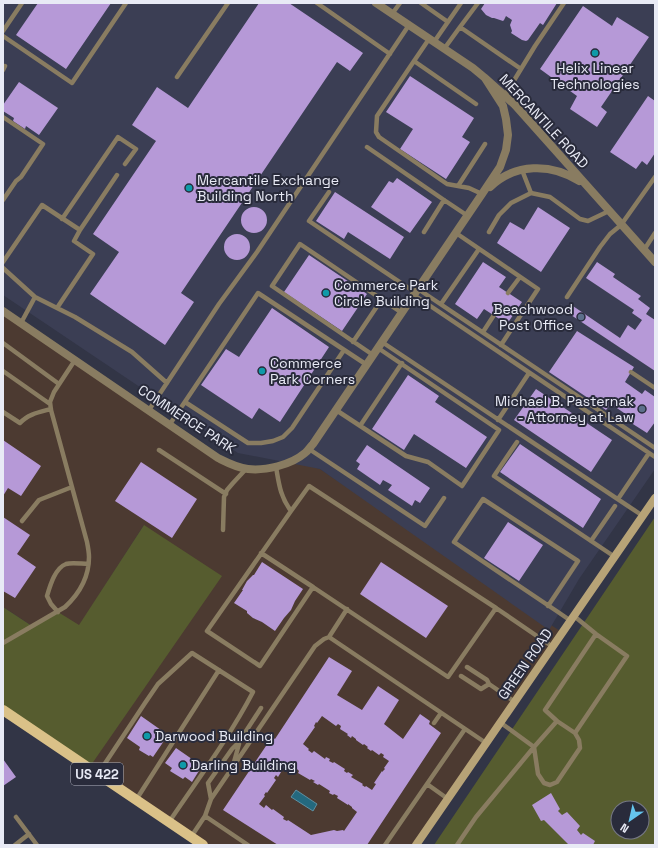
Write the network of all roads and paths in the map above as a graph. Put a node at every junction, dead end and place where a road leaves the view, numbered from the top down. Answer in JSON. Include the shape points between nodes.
{"nodes":[{"id":1,"x":22,"y":3,"type":"edge"},
{"id":2,"x":126,"y":3,"type":"edge"},
{"id":3,"x":228,"y":3,"type":"edge"},
{"id":4,"x":317,"y":3,"type":"edge"},
{"id":5,"x":400,"y":3,"type":"edge"},
{"id":6,"x":421,"y":3,"type":"edge"},
{"id":7,"x":461,"y":3,"type":"edge"},
{"id":8,"x":478,"y":3,"type":"edge"},
{"id":9,"x":564,"y":3,"type":"edge"},
{"id":10,"x":382,"y":4,"type":"edge"},
{"id":11,"x":392,"y":14,"type":"junction"},
{"id":12,"x":448,"y":22,"type":"junction"},
{"id":13,"x":409,"y":25,"type":"junction"},
{"id":14,"x":460,"y":27,"type":"junction"},
{"id":15,"x":3,"y":32,"type":"edge"},
{"id":16,"x":3,"y":36,"type":"edge"},
{"id":17,"x":432,"y":41,"type":"junction"},
{"id":18,"x":444,"y":49,"type":"junction"},
{"id":19,"x":390,"y":54,"type":"junction"},
{"id":20,"x":414,"y":61,"type":"junction"},
{"id":21,"x":521,"y":69,"type":"junction"},
{"id":22,"x":177,"y":77,"type":"dead end"},
{"id":23,"x":485,"y":78,"type":"joint"},
{"id":24,"x":503,"y":99,"type":"junction"},
{"id":25,"x":476,"y":104,"type":"dead end"},
{"id":26,"x":3,"y":117,"type":"edge"},
{"id":27,"x":485,"y":144,"type":"dead end"},
{"id":28,"x":367,"y":147,"type":"dead end"},
{"id":29,"x":125,"y":164,"type":"dead end"},
{"id":30,"x":522,"y":170,"type":"junction"},
{"id":31,"x":117,"y":175,"type":"dead end"},
{"id":32,"x":655,"y":177,"type":"edge"},
{"id":33,"x":458,"y":186,"type":"junction"},
{"id":34,"x":588,"y":187,"type":"junction"},
{"id":35,"x":329,"y":192,"type":"dead end"},
{"id":36,"x":531,"y":193,"type":"junction"},
{"id":37,"x":482,"y":194,"type":"junction"},
{"id":38,"x":3,"y":200,"type":"edge"},
{"id":39,"x":444,"y":200,"type":"junction"},
{"id":40,"x":609,"y":211,"type":"junction"},
{"id":41,"x":468,"y":216,"type":"junction"},
{"id":42,"x":62,"y":219,"type":"junction"},
{"id":43,"x":622,"y":225,"type":"junction"},
{"id":44,"x":80,"y":230,"type":"junction"},
{"id":45,"x":424,"y":232,"type":"dead end"},
{"id":46,"x":489,"y":232,"type":"dead end"},
{"id":47,"x":456,"y":233,"type":"junction"},
{"id":48,"x":655,"y":234,"type":"edge"},
{"id":49,"x":479,"y":249,"type":"junction"},
{"id":50,"x":644,"y":250,"type":"junction"},
{"id":51,"x":3,"y":262,"type":"edge"},
{"id":52,"x":655,"y":262,"type":"edge"},
{"id":53,"x":3,"y":268,"type":"edge"},
{"id":54,"x":520,"y":277,"type":"junction"},
{"id":55,"x":416,"y":292,"type":"junction"},
{"id":56,"x":508,"y":293,"type":"dead end"},
{"id":57,"x":567,"y":296,"type":"dead end"},
{"id":58,"x":35,"y":297,"type":"junction"},
{"id":59,"x":382,"y":299,"type":"junction"},
{"id":60,"x":441,"y":304,"type":"junction"},
{"id":61,"x":58,"y":308,"type":"junction"},
{"id":62,"x":3,"y":311,"type":"edge"},
{"id":63,"x":402,"y":313,"type":"junction"},
{"id":64,"x":494,"y":316,"type":"dead end"},
{"id":65,"x":21,"y":323,"type":"junction"},
{"id":66,"x":483,"y":332,"type":"junction"},
{"id":67,"x":353,"y":342,"type":"junction"},
{"id":68,"x":3,"y":343,"type":"edge"},
{"id":69,"x":501,"y":344,"type":"junction"},
{"id":70,"x":380,"y":345,"type":"junction"},
{"id":71,"x":344,"y":350,"type":"junction"},
{"id":72,"x":373,"y":355,"type":"junction"},
{"id":73,"x":75,"y":360,"type":"junction"},
{"id":74,"x":402,"y":363,"type":"junction"},
{"id":75,"x":366,"y":365,"type":"junction"},
{"id":76,"x":3,"y":371,"type":"edge"},
{"id":77,"x":631,"y":372,"type":"dead end"},
{"id":78,"x":530,"y":373,"type":"junction"},
{"id":79,"x":167,"y":383,"type":"junction"},
{"id":80,"x":59,"y":384,"type":"junction"},
{"id":81,"x":655,"y":388,"type":"edge"},
{"id":82,"x":185,"y":402,"type":"junction"},
{"id":83,"x":50,"y":406,"type":"junction"},
{"id":84,"x":149,"y":410,"type":"junction"},
{"id":85,"x":336,"y":410,"type":"junction"},
{"id":86,"x":3,"y":412,"type":"edge"},
{"id":87,"x":498,"y":420,"type":"junction"},
{"id":88,"x":170,"y":424,"type":"junction"},
{"id":89,"x":360,"y":426,"type":"junction"},
{"id":90,"x":517,"y":442,"type":"dead end"},
{"id":91,"x":655,"y":447,"type":"edge"},
{"id":92,"x":309,"y":449,"type":"junction"},
{"id":93,"x":159,"y":450,"type":"dead end"},
{"id":94,"x":649,"y":454,"type":"junction"},
{"id":95,"x":655,"y":457,"type":"edge"},
{"id":96,"x":276,"y":467,"type":"junction"},
{"id":97,"x":246,"y":469,"type":"junction"},
{"id":98,"x":72,"y":487,"type":"junction"},
{"id":99,"x":226,"y":494,"type":"junction"},
{"id":100,"x":444,"y":498,"type":"dead end"},
{"id":101,"x":655,"y":498,"type":"edge"},
{"id":102,"x":618,"y":499,"type":"junction"},
{"id":103,"x":615,"y":506,"type":"dead end"},
{"id":104,"x":291,"y":510,"type":"junction"},
{"id":105,"x":643,"y":516,"type":"junction"},
{"id":106,"x":22,"y":521,"type":"dead end"},
{"id":107,"x":224,"y":530,"type":"dead end"},
{"id":108,"x":591,"y":541,"type":"junction"},
{"id":109,"x":261,"y":553,"type":"junction"},
{"id":110,"x":615,"y":557,"type":"junction"},
{"id":111,"x":88,"y":564,"type":"junction"},
{"id":112,"x":313,"y":587,"type":"junction"},
{"id":113,"x":548,"y":606,"type":"junction"},
{"id":114,"x":496,"y":608,"type":"junction"},
{"id":115,"x":347,"y":609,"type":"junction"},
{"id":116,"x":58,"y":612,"type":"junction"},
{"id":117,"x":573,"y":618,"type":"junction"},
{"id":118,"x":596,"y":634,"type":"junction"},
{"id":119,"x":329,"y":637,"type":"junction"},
{"id":120,"x":3,"y":643,"type":"edge"},
{"id":121,"x":553,"y":647,"type":"junction"},
{"id":122,"x":467,"y":667,"type":"dead end"},
{"id":123,"x":219,"y":670,"type":"junction"},
{"id":124,"x":461,"y":676,"type":"dead end"},
{"id":125,"x":489,"y":684,"type":"junction"},
{"id":126,"x":515,"y":702,"type":"junction"},
{"id":127,"x":261,"y":708,"type":"dead end"},
{"id":128,"x":3,"y":710,"type":"edge"},
{"id":129,"x":441,"y":713,"type":"junction"},
{"id":130,"x":557,"y":721,"type":"junction"},
{"id":131,"x":434,"y":723,"type":"dead end"},
{"id":132,"x":501,"y":723,"type":"junction"},
{"id":133,"x":465,"y":729,"type":"junction"},
{"id":134,"x":575,"y":733,"type":"junction"},
{"id":135,"x":239,"y":742,"type":"junction"},
{"id":136,"x":486,"y":744,"type":"junction"},
{"id":137,"x":534,"y":747,"type":"junction"},
{"id":138,"x":234,"y":765,"type":"junction"},
{"id":139,"x":98,"y":774,"type":"junction"},
{"id":140,"x":427,"y":784,"type":"junction"},
{"id":141,"x":211,"y":798,"type":"junction"},
{"id":142,"x":448,"y":799,"type":"junction"},
{"id":143,"x":136,"y":800,"type":"junction"},
{"id":144,"x":205,"y":816,"type":"junction"},
{"id":145,"x":16,"y":817,"type":"dead end"},
{"id":146,"x":169,"y":822,"type":"junction"},
{"id":147,"x":29,"y":834,"type":"junction"},
{"id":148,"x":191,"y":837,"type":"junction"},
{"id":149,"x":15,"y":845,"type":"edge"},
{"id":150,"x":37,"y":845,"type":"edge"},
{"id":151,"x":203,"y":845,"type":"edge"},
{"id":152,"x":248,"y":845,"type":"edge"},
{"id":153,"x":385,"y":845,"type":"edge"},
{"id":154,"x":416,"y":845,"type":"edge"},
{"id":155,"x":457,"y":845,"type":"edge"}],
"edges":[{"from":1,"to":15,"type":"lane"},
{"from":2,"to":16,"type":"lane","via":[[72,83]]},
{"from":3,"to":22,"type":"lane"},
{"from":4,"to":19,"type":"lane"},
{"from":5,"to":11,"type":"lane"},
{"from":6,"to":12,"type":"lane"},
{"from":7,"to":12,"type":"lane"},
{"from":8,"to":14,"type":"lane"},
{"from":9,"to":21,"type":"lane"},
{"from":10,"to":11,"type":"street","name":"MERCANTILE ROAD"},
{"from":11,"to":13,"type":"street","name":"MERCANTILE ROAD"},
{"from":12,"to":17,"type":"lane"},
{"from":13,"to":17,"type":"street","name":"MERCANTILE ROAD"},
{"from":13,"to":19,"type":"lane"},
{"from":14,"to":18,"type":"lane"},
{"from":14,"to":21,"type":"lane"},
{"from":17,"to":18,"type":"street","name":"MERCANTILE ROAD"},
{"from":17,"to":20,"type":"lane"},
{"from":18,"to":23,"type":"street","name":"MERCANTILE ROAD"},
{"from":19,"to":79,"type":"lane"},
{"from":20,"to":25,"type":"lane"},
{"from":20,"to":33,"type":"lane","via":[[378,116],[376,132],[379,137],[447,184]]},
{"from":21,"to":24,"type":"lane"},
{"from":23,"to":24,"type":"street","name":"COMMERCE PARK"},
{"from":24,"to":34,"type":"street","name":"MERCANTILE ROAD","via":[[515,105]]},
{"from":24,"to":37,"type":"street","name":"COMMERCE PARK","via":[[508,135],[506,150],[500,167]]},
{"from":26,"to":38,"type":"lane","via":[[43,144]]},
{"from":27,"to":33,"type":"lane"},
{"from":28,"to":39,"type":"lane"},
{"from":29,"to":42,"type":"lane","via":[[136,149],[118,137]]},
{"from":30,"to":34,"type":"street","name":"COMMERCE PARK","via":[[546,168],[559,171]]},
{"from":30,"to":36,"type":"lane"},
{"from":30,"to":37,"type":"street","name":"COMMERCE PARK","via":[[504,177]]},
{"from":31,"to":44,"type":"lane"},
{"from":32,"to":43,"type":"lane"},
{"from":33,"to":37,"type":"lane"},
{"from":34,"to":40,"type":"street","name":"MERCANTILE ROAD"},
{"from":35,"to":55,"type":"lane","via":[[309,221]]},
{"from":36,"to":40,"type":"lane","via":[[550,197],[580,219],[588,221]]},
{"from":36,"to":46,"type":"lane","via":[[511,203],[499,215]]},
{"from":37,"to":41,"type":"street","name":"COMMERCE PARK"},
{"from":39,"to":41,"type":"lane"},
{"from":39,"to":45,"type":"lane"},
{"from":40,"to":43,"type":"street","name":"MERCANTILE ROAD"},
{"from":41,"to":47,"type":"street","name":"COMMERCE PARK"},
{"from":42,"to":44,"type":"lane"},
{"from":42,"to":51,"type":"lane","via":[[42,205]]},
{"from":43,"to":50,"type":"street","name":"MERCANTILE ROAD"},
{"from":43,"to":57,"type":"lane","via":[[610,234]]},
{"from":44,"to":61,"type":"lane","via":[[74,241],[93,254]]},
{"from":47,"to":49,"type":"lane"},
{"from":47,"to":55,"type":"street","name":"COMMERCE PARK"},
{"from":48,"to":50,"type":"lane"},
{"from":49,"to":54,"type":"lane"},
{"from":49,"to":60,"type":"lane"},
{"from":50,"to":52,"type":"street","name":"MERCANTILE ROAD"},
{"from":53,"to":58,"type":"lane"},
{"from":54,"to":56,"type":"lane"},
{"from":54,"to":69,"type":"lane","via":[[538,289]]},
{"from":55,"to":60,"type":"lane"},
{"from":55,"to":63,"type":"street","name":"COMMERCE PARK"},
{"from":55,"to":78,"type":"lane"},
{"from":58,"to":61,"type":"lane"},
{"from":58,"to":65,"type":"lane"},
{"from":59,"to":63,"type":"lane"},
{"from":59,"to":67,"type":"lane"},
{"from":59,"to":67,"type":"lane","via":[[300,244],[272,286]]},
{"from":60,"to":66,"type":"lane"},
{"from":61,"to":79,"type":"lane","via":[[132,352]]},
{"from":62,"to":65,"type":"street","name":"COMMERCE PARK"},
{"from":63,"to":70,"type":"street","name":"COMMERCE PARK"},
{"from":64,"to":66,"type":"lane"},
{"from":65,"to":73,"type":"street","name":"COMMERCE PARK"},
{"from":66,"to":69,"type":"lane"},
{"from":67,"to":72,"type":"lane"},
{"from":68,"to":80,"type":"lane"},
{"from":69,"to":91,"type":"lane"},
{"from":70,"to":72,"type":"street","name":"COMMERCE PARK"},
{"from":70,"to":74,"type":"lane"},
{"from":70,"to":87,"type":"lane"},
{"from":71,"to":75,"type":"lane"},
{"from":71,"to":82,"type":"lane","via":[[292,428],[283,437],[273,441],[248,443]]},
{"from":71,"to":82,"type":"lane","via":[[258,293]]},
{"from":72,"to":75,"type":"street","name":"COMMERCE PARK"},
{"from":73,"to":80,"type":"lane"},
{"from":73,"to":84,"type":"street","name":"COMMERCE PARK"},
{"from":74,"to":89,"type":"lane"},
{"from":74,"to":89,"type":"lane","via":[[499,430],[462,486],[428,462],[406,456]]},
{"from":75,"to":85,"type":"street","name":"COMMERCE PARK"},
{"from":76,"to":83,"type":"lane"},
{"from":77,"to":81,"type":"lane"},
{"from":78,"to":87,"type":"lane"},
{"from":78,"to":94,"type":"lane"},
{"from":79,"to":84,"type":"lane"},
{"from":80,"to":83,"type":"lane"},
{"from":82,"to":88,"type":"lane"},
{"from":83,"to":86,"type":"lane","via":[[20,423]]},
{"from":83,"to":98,"type":"lane"},
{"from":84,"to":88,"type":"street","name":"COMMERCE PARK"},
{"from":85,"to":89,"type":"lane"},
{"from":85,"to":92,"type":"street","name":"COMMERCE PARK"},
{"from":87,"to":102,"type":"lane"},
{"from":88,"to":97,"type":"street","name":"COMMERCE PARK","via":[[218,458]]},
{"from":90,"to":108,"type":"lane","via":[[494,476]]},
{"from":92,"to":96,"type":"street","name":"COMMERCE PARK","via":[[292,461]]},
{"from":92,"to":100,"type":"lane","via":[[425,526]]},
{"from":93,"to":99,"type":"lane"},
{"from":94,"to":95,"type":"lane"},
{"from":94,"to":102,"type":"lane"},
{"from":96,"to":97,"type":"street","name":"COMMERCE PARK"},
{"from":96,"to":104,"type":"lane","via":[[281,493]]},
{"from":97,"to":99,"type":"lane"},
{"from":98,"to":106,"type":"lane","via":[[39,500]]},
{"from":98,"to":111,"type":"lane","via":[[87,542]]},
{"from":99,"to":107,"type":"lane"},
{"from":101,"to":105,"type":"main road","name":"GREEN ROAD"},
{"from":102,"to":105,"type":"lane"},
{"from":103,"to":108,"type":"lane"},
{"from":104,"to":109,"type":"lane"},
{"from":104,"to":114,"type":"lane","via":[[309,486]]},
{"from":105,"to":110,"type":"main road","name":"GREEN ROAD"},
{"from":108,"to":110,"type":"lane"},
{"from":109,"to":112,"type":"lane"},
{"from":109,"to":112,"type":"lane","via":[[207,630],[260,666]]},
{"from":110,"to":117,"type":"main road","name":"GREEN ROAD"},
{"from":111,"to":116,"type":"lane","via":[[87,575],[74,599]]},
{"from":111,"to":116,"type":"lane","via":[[67,564],[59,569],[47,596]]},
{"from":112,"to":115,"type":"lane"},
{"from":113,"to":113,"type":"lane","via":[[454,542],[483,499],[578,561]]},
{"from":113,"to":117,"type":"lane"},
{"from":114,"to":115,"type":"lane","via":[[448,677]]},
{"from":114,"to":121,"type":"lane"},
{"from":115,"to":119,"type":"lane"},
{"from":116,"to":120,"type":"lane"},
{"from":117,"to":118,"type":"lane"},
{"from":117,"to":121,"type":"main road","name":"GREEN ROAD"},
{"from":118,"to":130,"type":"lane","via":[[544,710]]},
{"from":118,"to":134,"type":"lane","via":[[627,656]]},
{"from":119,"to":129,"type":"lane"},
{"from":119,"to":138,"type":"lane","via":[[315,646]]},
{"from":121,"to":126,"type":"main road","name":"GREEN ROAD"},
{"from":122,"to":125,"type":"lane"},
{"from":123,"to":139,"type":"lane","via":[[192,653],[158,684]]},
{"from":123,"to":143,"type":"lane"},
{"from":123,"to":146,"type":"lane","via":[[253,692],[243,712]]},
{"from":124,"to":125,"type":"lane","via":[[481,689]]},
{"from":125,"to":126,"type":"lane"},
{"from":126,"to":132,"type":"main road","name":"GREEN ROAD"},
{"from":127,"to":135,"type":"lane"},
{"from":128,"to":139,"type":"main road","number":"US 422"},
{"from":129,"to":131,"type":"lane"},
{"from":129,"to":133,"type":"lane"},
{"from":130,"to":134,"type":"lane"},
{"from":130,"to":137,"type":"lane"},
{"from":132,"to":136,"type":"main road","name":"GREEN ROAD"},
{"from":132,"to":137,"type":"lane"},
{"from":133,"to":136,"type":"lane"},
{"from":133,"to":140,"type":"lane"},
{"from":134,"to":137,"type":"lane","via":[[580,748],[557,782],[550,785],[544,783],[538,774]]},
{"from":135,"to":138,"type":"lane"},
{"from":135,"to":141,"type":"lane","via":[[208,783]]},
{"from":136,"to":142,"type":"main road","name":"GREEN ROAD"},
{"from":137,"to":155,"type":"lane"},
{"from":138,"to":141,"type":"lane"},
{"from":139,"to":143,"type":"main road","number":"US 422"},
{"from":140,"to":142,"type":"lane"},
{"from":140,"to":153,"type":"lane"},
{"from":141,"to":144,"type":"lane"},
{"from":142,"to":154,"type":"main road","name":"GREEN ROAD"},
{"from":143,"to":146,"type":"main road","number":"US 422"},
{"from":144,"to":148,"type":"lane"},
{"from":144,"to":152,"type":"lane"},
{"from":145,"to":147,"type":"lane"},
{"from":146,"to":148,"type":"main road","number":"US 422"},
{"from":147,"to":149,"type":"lane"},
{"from":147,"to":150,"type":"lane"},
{"from":148,"to":151,"type":"main road","number":"US 422"}]}
